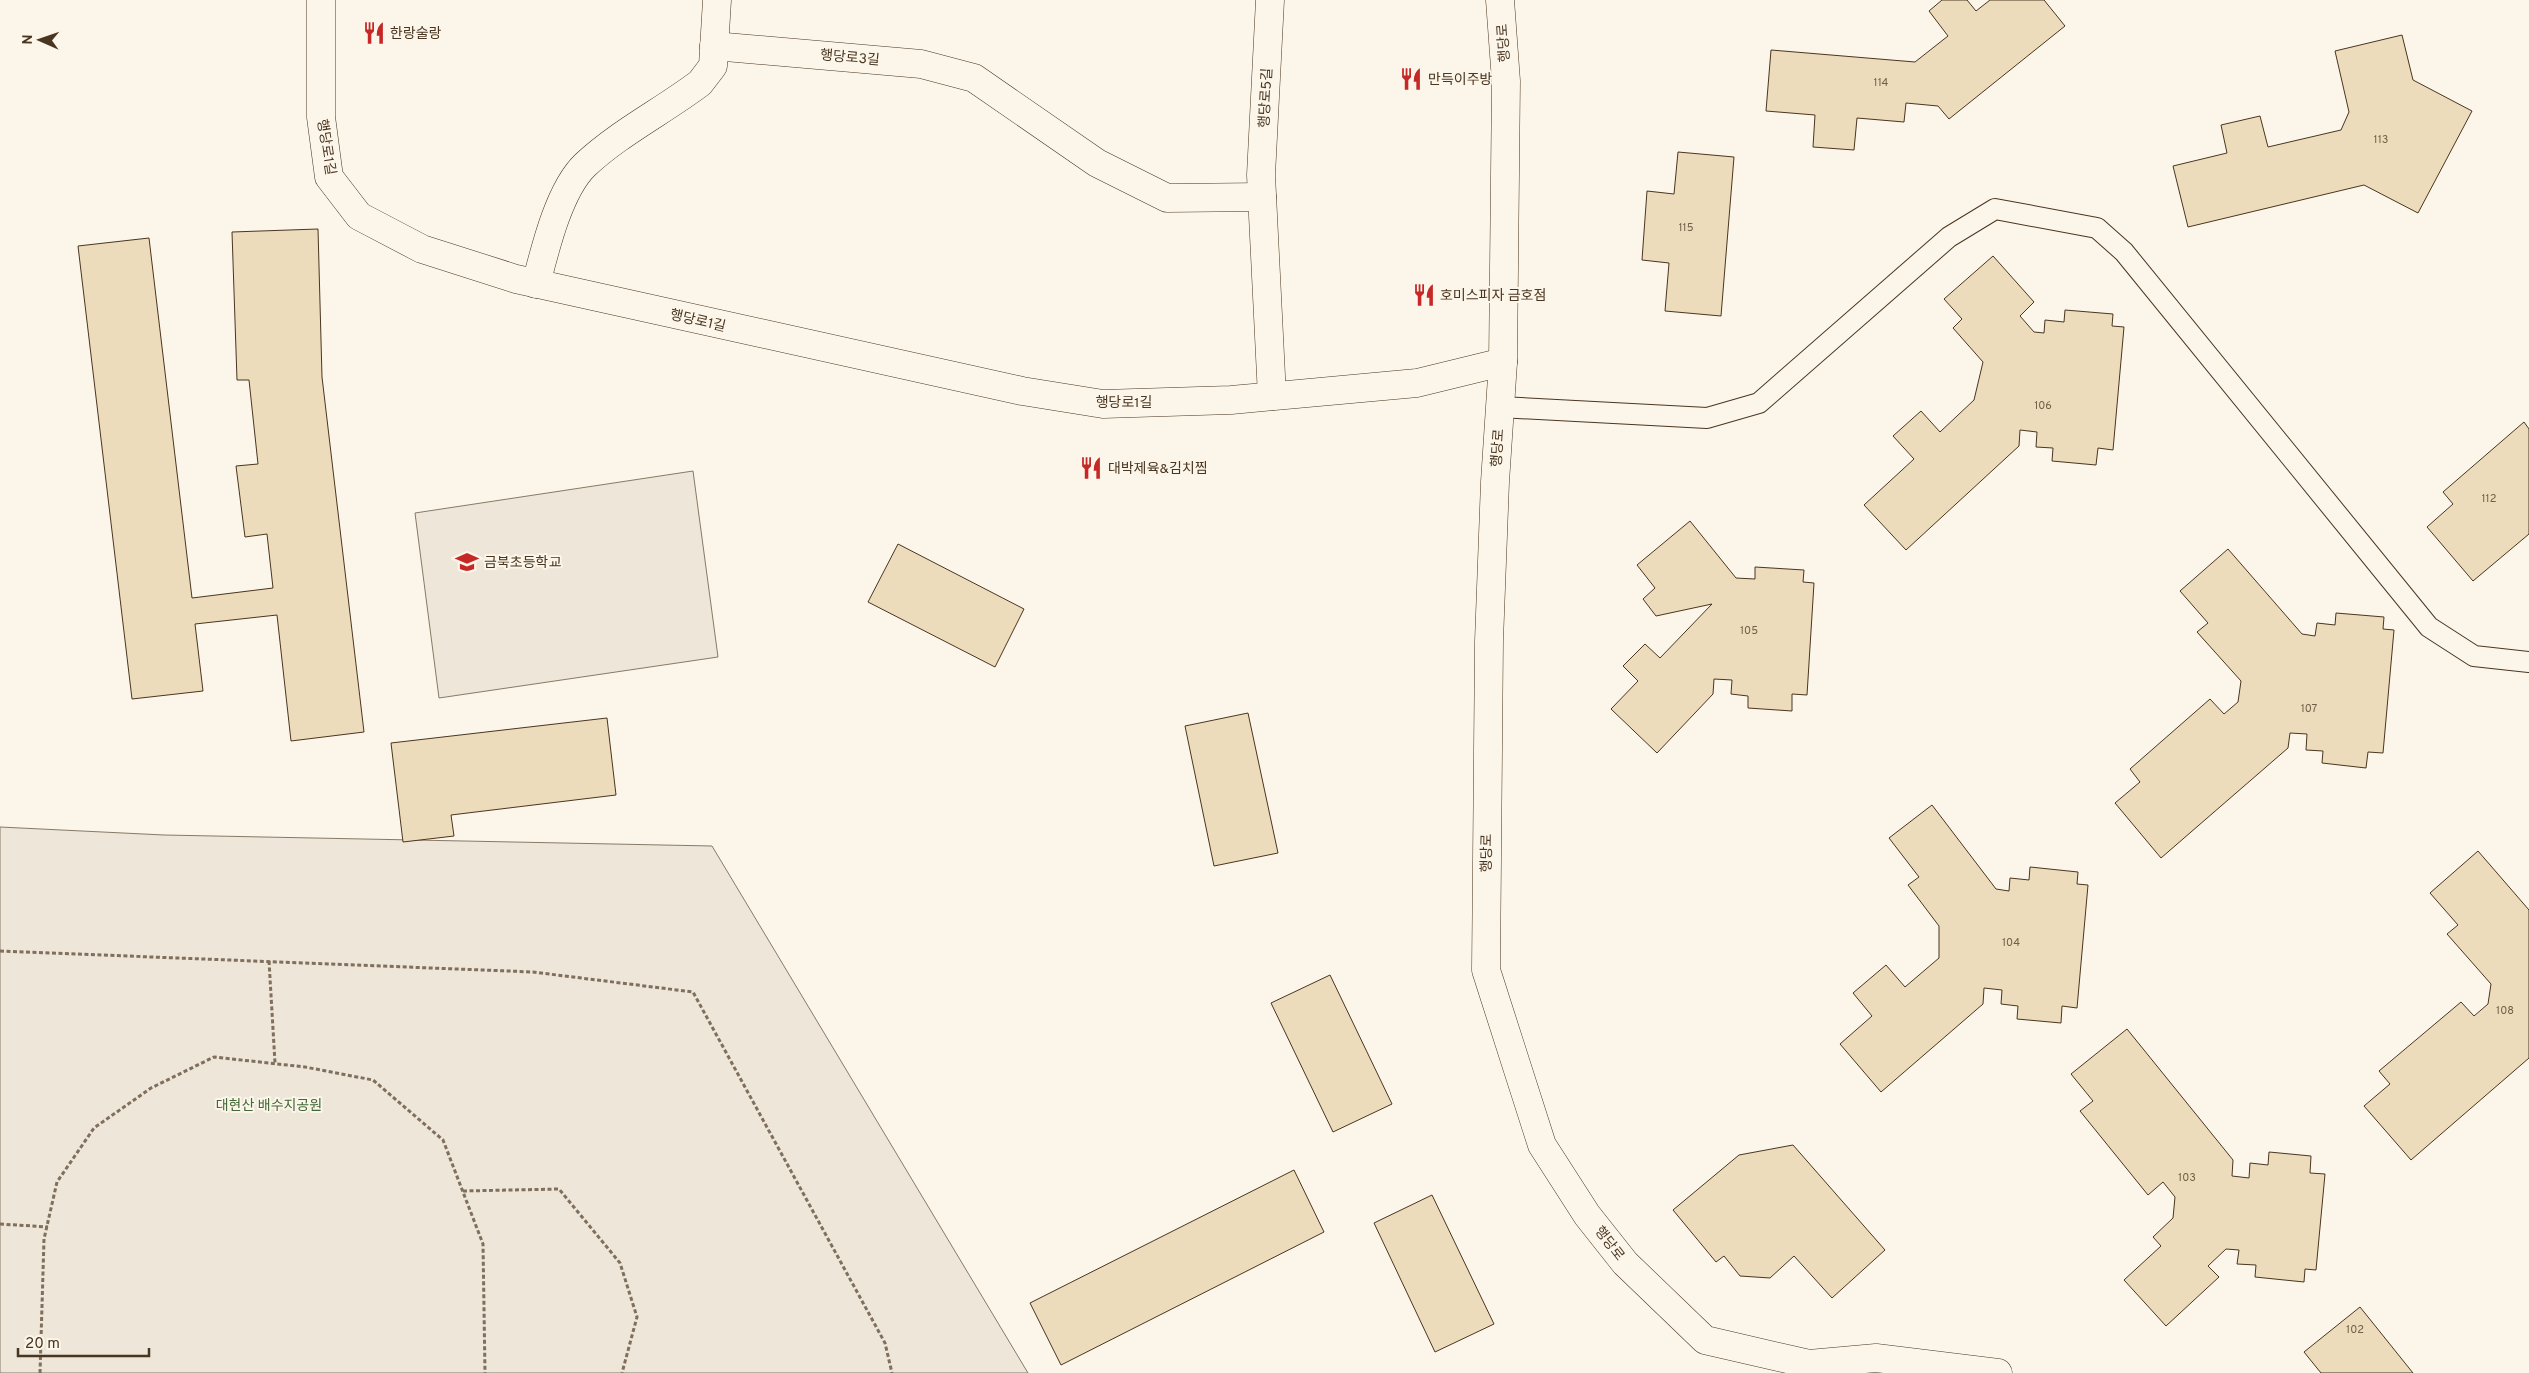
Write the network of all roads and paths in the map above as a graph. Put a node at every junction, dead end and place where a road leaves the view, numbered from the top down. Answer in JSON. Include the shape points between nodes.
{"nodes":[{"id":1,"x":321,"y":0,"type":"edge"},
{"id":2,"x":717,"y":0,"type":"edge"},
{"id":3,"x":1270,"y":0,"type":"edge"},
{"id":4,"x":1500,"y":0,"type":"edge"},
{"id":5,"x":714,"y":46,"type":"junction"},
{"id":6,"x":1262,"y":197,"type":"junction"},
{"id":7,"x":536,"y":284,"type":"junction"},
{"id":8,"x":1503,"y":362,"type":"junction"},
{"id":9,"x":1272,"y":396,"type":"junction"},
{"id":10,"x":1500,"y":407,"type":"junction"},
{"id":11,"x":2529,"y":662,"type":"edge"},
{"id":12,"x":0,"y":951,"type":"edge"},
{"id":13,"x":269,"y":961,"type":"junction"},
{"id":14,"x":275,"y":1064,"type":"junction"},
{"id":15,"x":463,"y":1191,"type":"junction"},
{"id":16,"x":0,"y":1224,"type":"edge"},
{"id":17,"x":48,"y":1227,"type":"junction"},
{"id":18,"x":40,"y":1373,"type":"edge"},
{"id":19,"x":485,"y":1373,"type":"edge"},
{"id":20,"x":622,"y":1373,"type":"edge"},
{"id":21,"x":892,"y":1373,"type":"edge"},
{"id":22,"x":1998,"y":1373,"type":"edge"}],
"edges":[{"from":1,"to":7,"type":"street","name":"행당로1길","via":[[321,117],[329,177],[359,216],[422,249]]},
{"from":2,"to":5,"type":"street"},
{"from":3,"to":6,"type":"street","name":"행당로5길"},
{"from":4,"to":8,"type":"street","name":"행당로","via":[[1506,81]]},
{"from":5,"to":6,"type":"street","name":"행당로3길","via":[[921,64],[974,78],[1097,163],[1167,198]]},
{"from":5,"to":7,"type":"street","via":[[713,66],[700,83],[584,166],[562,200]]},
{"from":6,"to":9,"type":"street"},
{"from":7,"to":9,"type":"street","name":"행당로1길","via":[[1022,391],[1103,404]]},
{"from":8,"to":9,"type":"street","name":"행당로1길","via":[[1417,383]]},
{"from":8,"to":10,"type":"street","name":"행당로"},
{"from":10,"to":11,"type":"lane","via":[[1707,418],[1759,403],[1949,237],[1995,209],[2097,228],[2124,252],[2429,627],[2474,656]]},
{"from":10,"to":22,"type":"street","name":"행당로","via":[[1489,641],[1486,970],[1542,1145],[1588,1215],[1625,1262],[1705,1340],[1809,1364],[1876,1358]]},
{"from":12,"to":13,"type":"path"},
{"from":13,"to":14,"type":"path"},
{"from":13,"to":21,"type":"path","via":[[533,972],[693,992],[885,1343]]},
{"from":14,"to":15,"type":"path","via":[[373,1080],[443,1140]]},
{"from":14,"to":17,"type":"path","via":[[214,1057],[151,1088],[94,1128],[57,1182]]},
{"from":15,"to":19,"type":"path","via":[[483,1244]]},
{"from":15,"to":20,"type":"path","via":[[559,1189],[620,1263],[637,1317]]},
{"from":16,"to":17,"type":"path"},
{"from":17,"to":18,"type":"path","via":[[44,1239]]}]}
